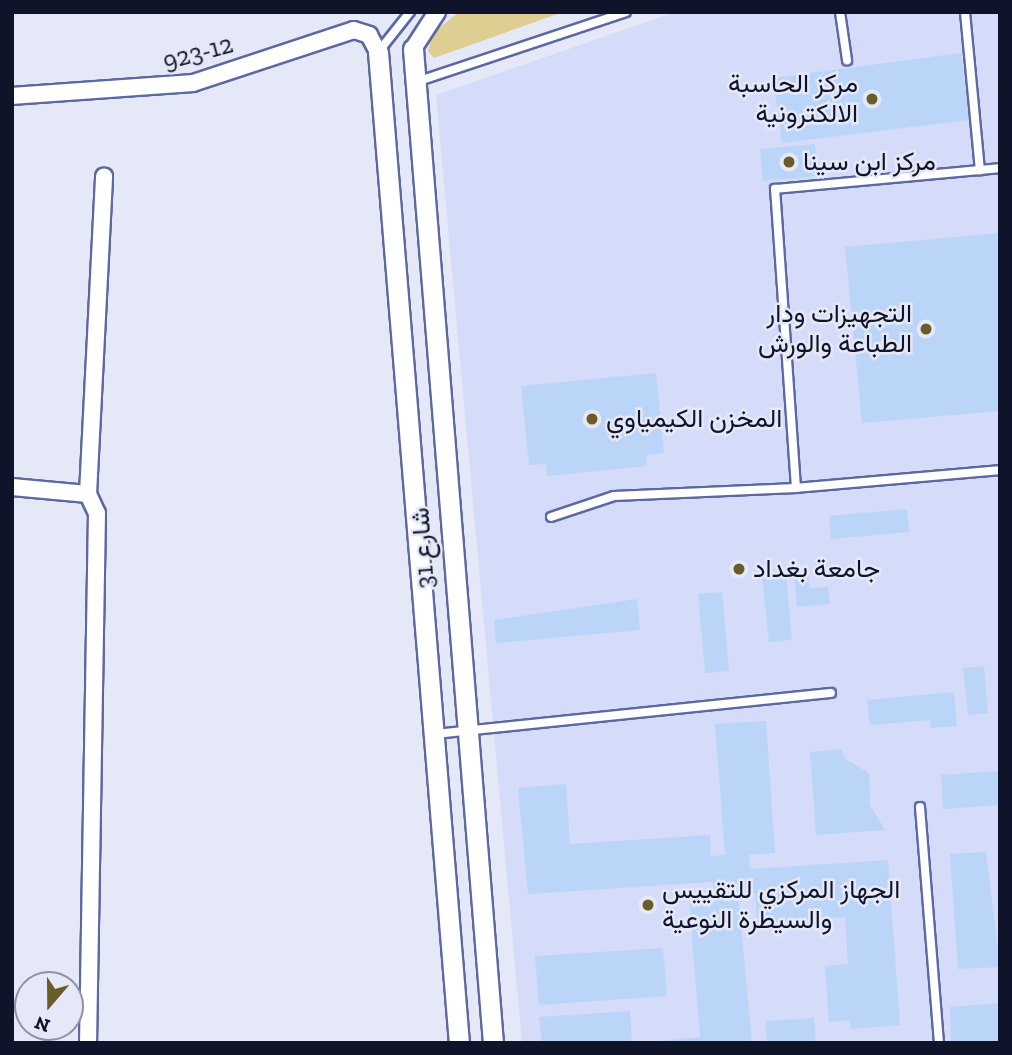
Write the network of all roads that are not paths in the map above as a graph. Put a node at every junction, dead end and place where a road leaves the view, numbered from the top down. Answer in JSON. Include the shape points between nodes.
{"nodes":[{"id":1,"x":410,"y":12,"type":"edge"},
{"id":2,"x":438,"y":12,"type":"edge"},
{"id":3,"x":626,"y":12,"type":"edge"},
{"id":4,"x":840,"y":12,"type":"edge"},
{"id":5,"x":965,"y":12,"type":"edge"},
{"id":6,"x":413,"y":49,"type":"joint"},
{"id":7,"x":378,"y":52,"type":"junction"},
{"id":8,"x":846,"y":60,"type":"dead end"},
{"id":9,"x":416,"y":82,"type":"junction"},
{"id":10,"x":12,"y":96,"type":"edge"},
{"id":11,"x":418,"y":115,"type":"junction"},
{"id":12,"x":384,"y":118,"type":"junction"},
{"id":13,"x":1000,"y":168,"type":"edge"},
{"id":14,"x":980,"y":170,"type":"junction"},
{"id":15,"x":104,"y":176,"type":"dead end"},
{"id":16,"x":1000,"y":470,"type":"edge"},
{"id":17,"x":12,"y":487,"type":"edge"},
{"id":18,"x":796,"y":488,"type":"junction"},
{"id":19,"x":88,"y":494,"type":"junction"},
{"id":20,"x":551,"y":517,"type":"dead end"},
{"id":21,"x":831,"y":693,"type":"dead end"},
{"id":22,"x":465,"y":733,"type":"junction"},
{"id":23,"x":433,"y":734,"type":"junction"},
{"id":24,"x":920,"y":807,"type":"dead end"},
{"id":25,"x":88,"y":1043,"type":"edge"},
{"id":26,"x":459,"y":1043,"type":"edge"},
{"id":27,"x":493,"y":1043,"type":"edge"},
{"id":28,"x":939,"y":1043,"type":"edge"}],
"edges":[{"from":1,"to":7,"type":"lane"},
{"from":2,"to":6,"type":"street"},
{"from":3,"to":9,"type":"lane"},
{"from":4,"to":8,"type":"lane"},
{"from":5,"to":14,"type":"lane"},
{"from":6,"to":9,"type":"street","name":"شارع 31"},
{"from":7,"to":10,"type":"street","name":"923-12","via":[[369,35],[354,30],[193,83]]},
{"from":7,"to":12,"type":"street","name":"شارع 31"},
{"from":9,"to":11,"type":"street","name":"شارع 31"},
{"from":11,"to":12,"type":"street"},
{"from":11,"to":22,"type":"street","name":"شارع 31"},
{"from":12,"to":23,"type":"street","name":"شارع 31"},
{"from":13,"to":14,"type":"lane"},
{"from":14,"to":18,"type":"lane","via":[[775,189]]},
{"from":15,"to":19,"type":"street"},
{"from":16,"to":18,"type":"lane"},
{"from":17,"to":19,"type":"street"},
{"from":18,"to":20,"type":"lane","via":[[614,496]]},
{"from":19,"to":25,"type":"street","via":[[97,513]]},
{"from":21,"to":22,"type":"lane"},
{"from":22,"to":23,"type":"lane"},
{"from":22,"to":27,"type":"street","name":"شارع 31"},
{"from":23,"to":26,"type":"street","name":"شارع 31"},
{"from":24,"to":28,"type":"lane"}]}
